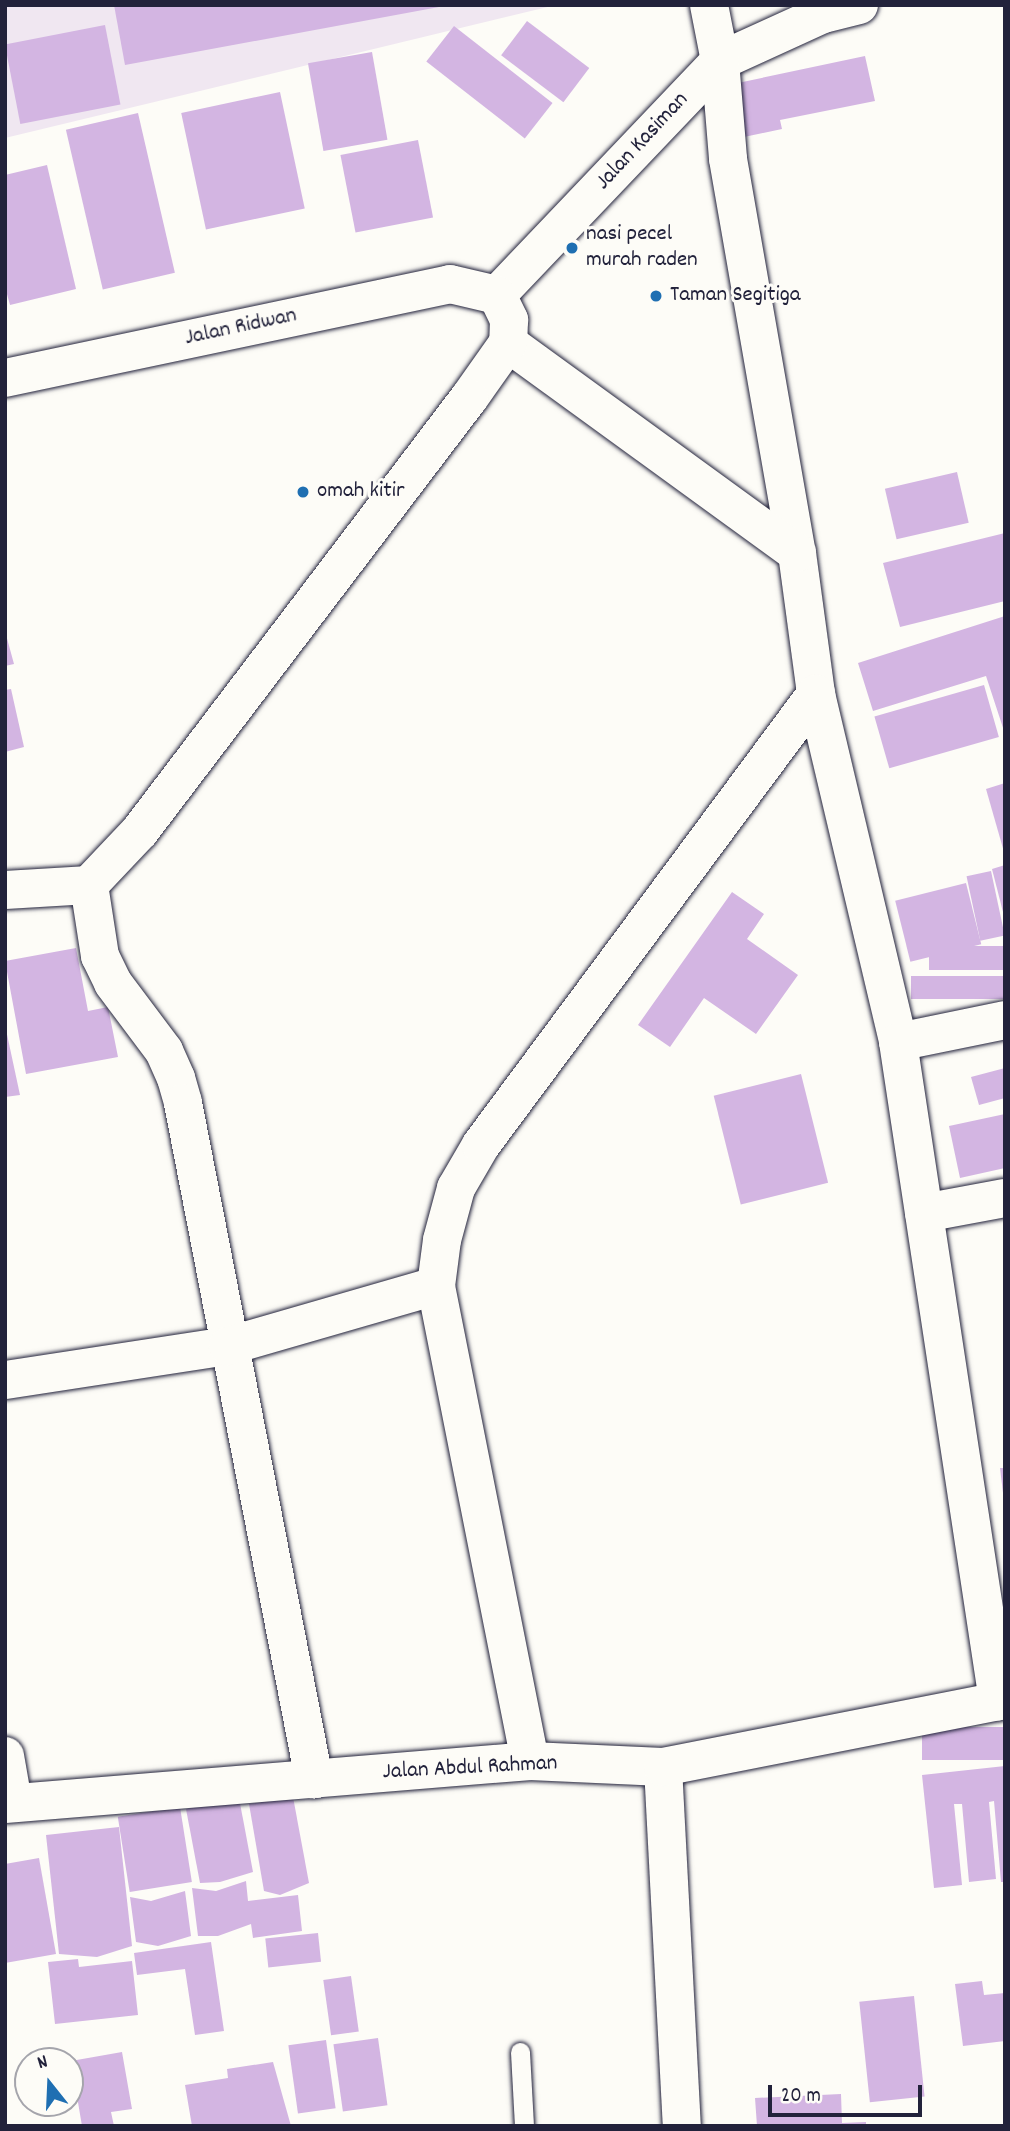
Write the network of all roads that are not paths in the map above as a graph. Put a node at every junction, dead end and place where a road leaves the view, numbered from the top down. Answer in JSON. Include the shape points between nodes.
{"nodes":[{"id":1,"x":709,"y":5,"type":"edge"},
{"id":2,"x":859,"y":5,"type":"edge"},
{"id":3,"x":720,"y":61,"type":"junction"},
{"id":4,"x":488,"y":292,"type":"junction"},
{"id":5,"x":508,"y":343,"type":"junction"},
{"id":6,"x":5,"y":378,"type":"edge"},
{"id":7,"x":797,"y":553,"type":"junction"},
{"id":8,"x":817,"y":694,"type":"junction"},
{"id":9,"x":89,"y":885,"type":"junction"},
{"id":10,"x":5,"y":890,"type":"edge"},
{"id":11,"x":1005,"y":1020,"type":"edge"},
{"id":12,"x":898,"y":1042,"type":"junction"},
{"id":13,"x":1005,"y":1198,"type":"edge"},
{"id":14,"x":924,"y":1213,"type":"junction"},
{"id":15,"x":436,"y":1286,"type":"junction"},
{"id":16,"x":228,"y":1346,"type":"junction"},
{"id":17,"x":5,"y":1380,"type":"edge"},
{"id":18,"x":1001,"y":1701,"type":"edge"},
{"id":19,"x":5,"y":1756,"type":"edge"},
{"id":20,"x":530,"y":1761,"type":"junction"},
{"id":21,"x":663,"y":1767,"type":"junction"},
{"id":22,"x":314,"y":1779,"type":"junction"},
{"id":23,"x":9,"y":1803,"type":"edge"},
{"id":24,"x":520,"y":2052,"type":"dead end"},
{"id":25,"x":524,"y":2126,"type":"edge"},
{"id":26,"x":682,"y":2126,"type":"edge"}],
"edges":[{"from":1,"to":3,"type":"street"},
{"from":2,"to":3,"type":"street","via":[[823,14]]},
{"from":3,"to":4,"type":"street","name":"Jalan Kasiman"},
{"from":3,"to":7,"type":"street","via":[[728,159]]},
{"from":4,"to":5,"type":"street","via":[[509,320]]},
{"from":4,"to":6,"type":"street","name":"Jalan Ridwan","via":[[450,284]]},
{"from":5,"to":7,"type":"street"},
{"from":5,"to":9,"type":"street","via":[[140,831]]},
{"from":7,"to":8,"type":"street"},
{"from":8,"to":12,"type":"street"},
{"from":8,"to":15,"type":"street","via":[[481,1145],[456,1188]]},
{"from":9,"to":10,"type":"street"},
{"from":9,"to":16,"type":"street","via":[[100,956],[113,983],[160,1044],[176,1078]]},
{"from":11,"to":12,"type":"street"},
{"from":12,"to":14,"type":"street"},
{"from":13,"to":14,"type":"street"},
{"from":14,"to":18,"type":"street"},
{"from":15,"to":16,"type":"street"},
{"from":15,"to":20,"type":"street"},
{"from":16,"to":17,"type":"street"},
{"from":16,"to":22,"type":"street"},
{"from":18,"to":21,"type":"street","name":"Jalan Abdul Rahman"},
{"from":19,"to":23,"type":"street"},
{"from":20,"to":21,"type":"street","name":"Jalan Abdul Rahman"},
{"from":20,"to":22,"type":"street","name":"Jalan Abdul Rahman"},
{"from":21,"to":26,"type":"street"},
{"from":22,"to":23,"type":"street","name":"Jalan Abdul Rahman"},
{"from":24,"to":25,"type":"lane"}]}
